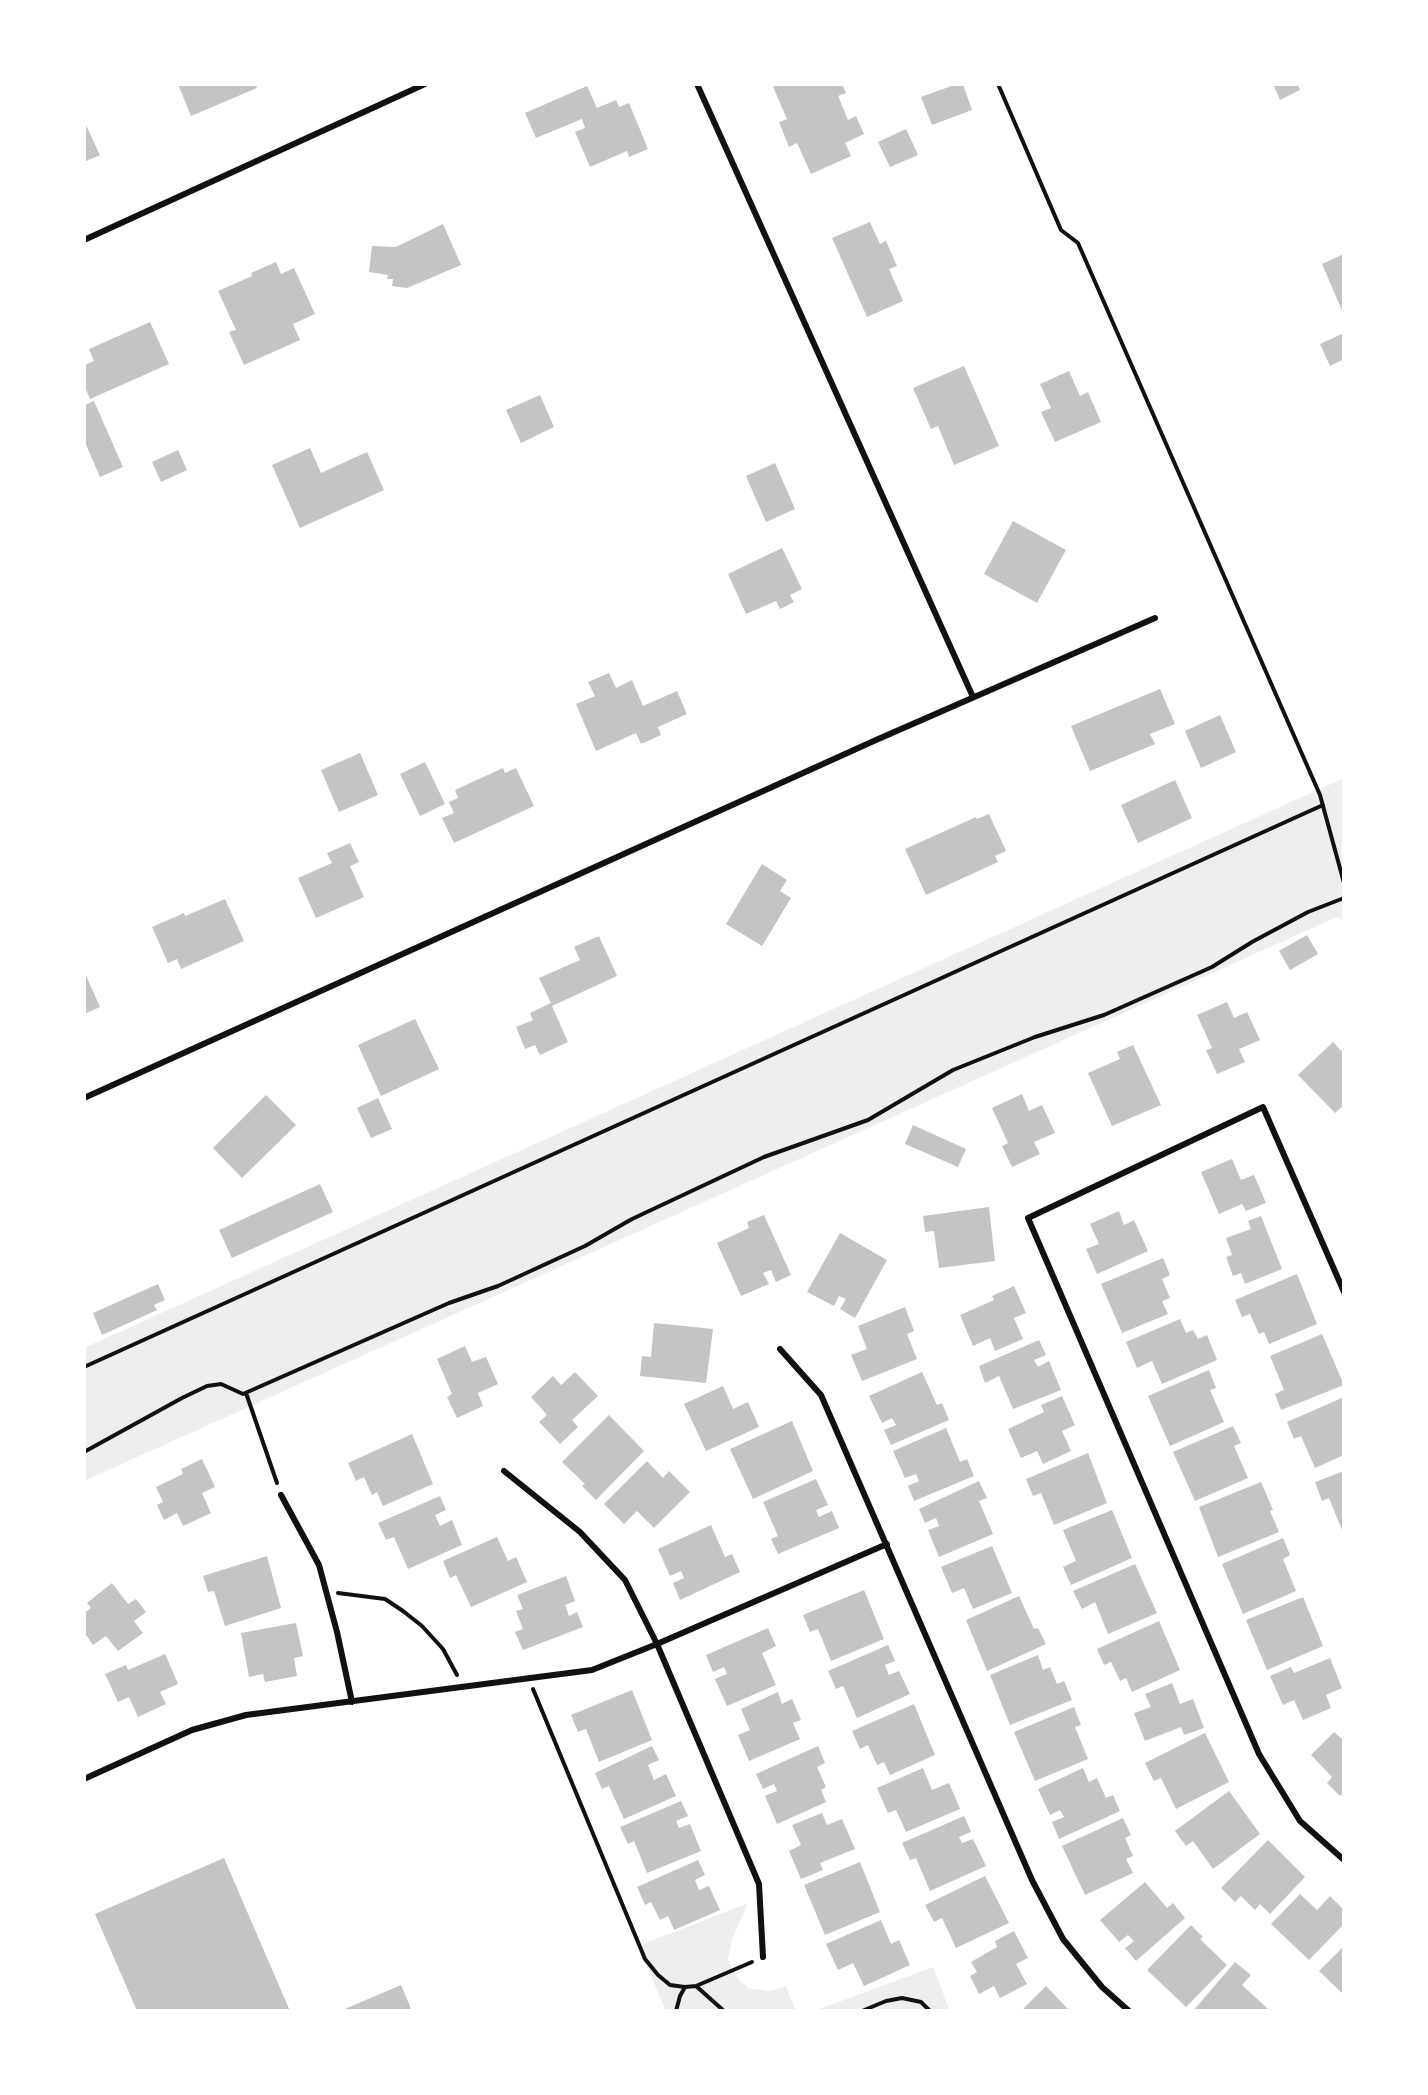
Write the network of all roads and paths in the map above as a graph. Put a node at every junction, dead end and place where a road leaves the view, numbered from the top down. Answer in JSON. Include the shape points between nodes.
{"nodes":[{"id":1,"x":425,"y":84,"type":"edge"},
{"id":2,"x":697,"y":84,"type":"edge"},
{"id":3,"x":998,"y":84,"type":"edge"},
{"id":4,"x":84,"y":240,"type":"edge"},
{"id":5,"x":1155,"y":618,"type":"dead end"},
{"id":6,"x":973,"y":697,"type":"junction"},
{"id":7,"x":1323,"y":805,"type":"junction"},
{"id":8,"x":1344,"y":883,"type":"edge"},
{"id":9,"x":1344,"y":898,"type":"edge"},
{"id":10,"x":84,"y":1098,"type":"edge"},
{"id":11,"x":1344,"y":1292,"type":"edge"},
{"id":12,"x":780,"y":1349,"type":"dead end"},
{"id":13,"x":84,"y":1367,"type":"edge"},
{"id":14,"x":246,"y":1393,"type":"junction"},
{"id":15,"x":84,"y":1452,"type":"edge"},
{"id":16,"x":504,"y":1471,"type":"dead end"},
{"id":17,"x":281,"y":1496,"type":"joint"},
{"id":18,"x":887,"y":1544,"type":"junction"},
{"id":19,"x":326,"y":1592,"type":"junction"},
{"id":20,"x":657,"y":1644,"type":"junction"},
{"id":21,"x":530,"y":1678,"type":"junction"},
{"id":22,"x":461,"y":1687,"type":"junction"},
{"id":23,"x":352,"y":1702,"type":"junction"},
{"id":24,"x":84,"y":1779,"type":"edge"},
{"id":25,"x":1344,"y":1860,"type":"edge"},
{"id":26,"x":763,"y":1957,"type":"joint"},
{"id":27,"x":696,"y":1986,"type":"junction"},
{"id":28,"x":685,"y":1987,"type":"junction"},
{"id":29,"x":676,"y":2011,"type":"edge"},
{"id":30,"x":724,"y":2011,"type":"edge"},
{"id":31,"x":862,"y":2011,"type":"edge"},
{"id":32,"x":930,"y":2011,"type":"edge"},
{"id":33,"x":1129,"y":2011,"type":"edge"}],
"edges":[{"from":1,"to":4,"type":"street"},
{"from":2,"to":6,"type":"street"},
{"from":3,"to":7,"type":"path","via":[[1061,230],[1078,243]]},
{"from":5,"to":6,"type":"street"},
{"from":6,"to":10,"type":"street"},
{"from":7,"to":8,"type":"path"},
{"from":7,"to":13,"type":"path"},
{"from":9,"to":14,"type":"path","via":[[1299,917],[1212,966],[1104,1015],[953,1070],[868,1119],[764,1157],[498,1286],[449,1303]]},
{"from":11,"to":25,"type":"street","via":[[1263,1107],[1028,1218],[1259,1754],[1300,1821]]},
{"from":12,"to":18,"type":"street","via":[[821,1395]]},
{"from":14,"to":15,"type":"path","via":[[221,1384],[207,1386]]},
{"from":14,"to":17,"type":"path"},
{"from":16,"to":20,"type":"street","via":[[580,1532],[625,1580]]},
{"from":17,"to":19,"type":"street","via":[[319,1565]]},
{"from":18,"to":20,"type":"street"},
{"from":18,"to":33,"type":"street","via":[[1032,1880],[1063,1939],[1102,1987]]},
{"from":19,"to":22,"type":"path","via":[[385,1599],[403,1611],[442,1648]]},
{"from":19,"to":23,"type":"street"},
{"from":20,"to":21,"type":"street","via":[[592,1670]]},
{"from":20,"to":26,"type":"street","via":[[759,1884]]},
{"from":21,"to":22,"type":"street"},
{"from":21,"to":28,"type":"path","via":[[645,1959],[670,1985]]},
{"from":22,"to":23,"type":"street"},
{"from":23,"to":24,"type":"street","via":[[246,1715],[192,1730]]},
{"from":26,"to":27,"type":"path"},
{"from":27,"to":28,"type":"path"},
{"from":27,"to":30,"type":"path"},
{"from":28,"to":29,"type":"path"},
{"from":31,"to":32,"type":"path","via":[[902,1998],[921,2002]]}]}
